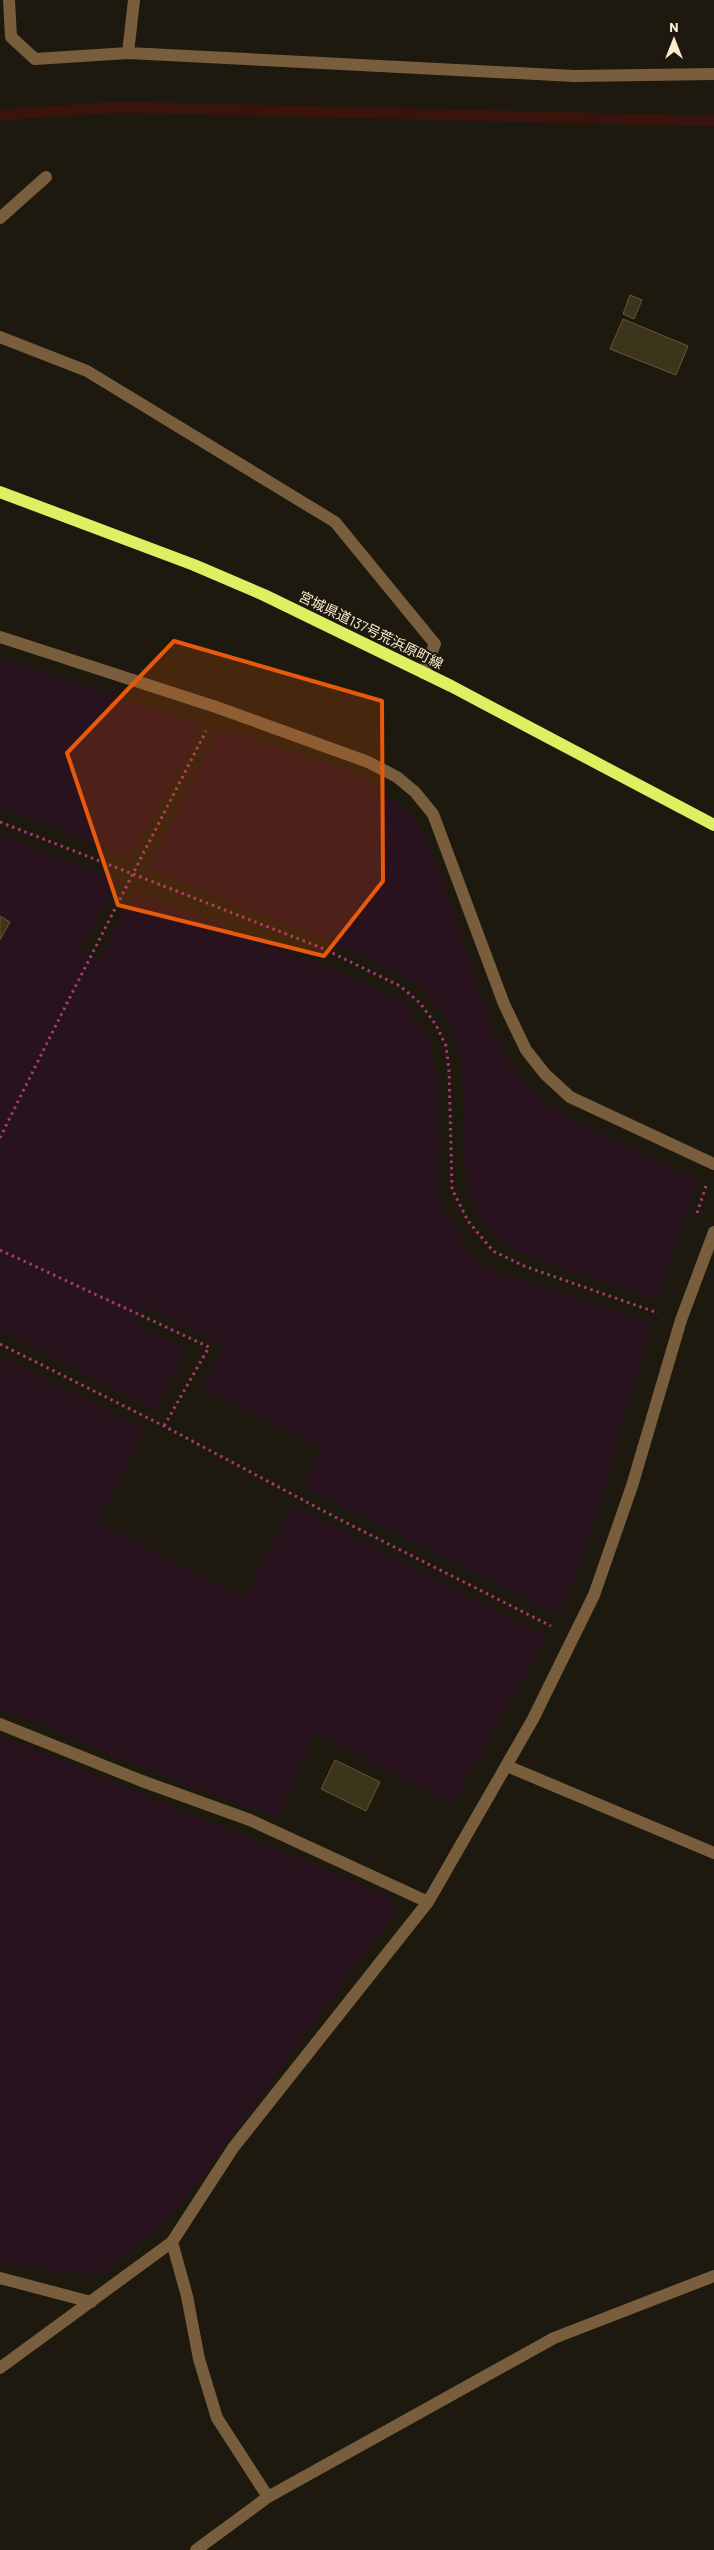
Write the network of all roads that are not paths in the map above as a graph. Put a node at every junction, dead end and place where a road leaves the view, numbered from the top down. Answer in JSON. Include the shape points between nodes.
{"nodes":[{"id":1,"x":9,"y":0,"type":"edge"},
{"id":2,"x":134,"y":0,"type":"edge"},
{"id":3,"x":128,"y":54,"type":"junction"},
{"id":4,"x":714,"y":74,"type":"edge"},
{"id":5,"x":46,"y":177,"type":"dead end"},
{"id":6,"x":0,"y":218,"type":"edge"},
{"id":7,"x":0,"y":337,"type":"edge"},
{"id":8,"x":0,"y":492,"type":"edge"},
{"id":9,"x":0,"y":638,"type":"edge"},
{"id":10,"x":423,"y":672,"type":"junction"},
{"id":11,"x":714,"y":826,"type":"edge"},
{"id":12,"x":714,"y":1164,"type":"edge"},
{"id":13,"x":714,"y":1232,"type":"edge"},
{"id":14,"x":0,"y":1724,"type":"edge"},
{"id":15,"x":507,"y":1766,"type":"junction"},
{"id":16,"x":714,"y":1853,"type":"edge"},
{"id":17,"x":428,"y":1902,"type":"junction"},
{"id":18,"x":172,"y":2242,"type":"junction"},
{"id":19,"x":714,"y":2276,"type":"edge"},
{"id":20,"x":0,"y":2278,"type":"edge"},
{"id":21,"x":91,"y":2302,"type":"junction"},
{"id":22,"x":0,"y":2368,"type":"edge"},
{"id":23,"x":268,"y":2497,"type":"junction"},
{"id":24,"x":196,"y":2550,"type":"edge"}],
"edges":[{"from":1,"to":3,"type":"street","via":[[11,37],[35,59]]},
{"from":2,"to":3,"type":"street"},
{"from":3,"to":4,"type":"street","via":[[574,76]]},
{"from":5,"to":6,"type":"street"},
{"from":7,"to":10,"type":"street","via":[[87,371],[335,522],[435,644]]},
{"from":8,"to":10,"type":"main road","name":"宮城県道137号荒浜原町線","via":[[256,591]]},
{"from":9,"to":12,"type":"street","via":[[216,707],[368,762],[397,777],[433,814],[504,1004],[526,1050],[545,1074],[570,1097]]},
{"from":10,"to":11,"type":"main road","name":"宮城県道137号荒浜原町線"},
{"from":13,"to":15,"type":"street","via":[[681,1320],[632,1486],[594,1595]]},
{"from":14,"to":17,"type":"street","via":[[250,1820]]},
{"from":15,"to":16,"type":"street"},
{"from":15,"to":17,"type":"street"},
{"from":17,"to":18,"type":"street","via":[[233,2148]]},
{"from":18,"to":21,"type":"street"},
{"from":18,"to":23,"type":"street","via":[[187,2296],[198,2359],[217,2418]]},
{"from":19,"to":23,"type":"street","via":[[554,2338]]},
{"from":20,"to":21,"type":"street"},
{"from":21,"to":22,"type":"street"},
{"from":23,"to":24,"type":"street"}]}
